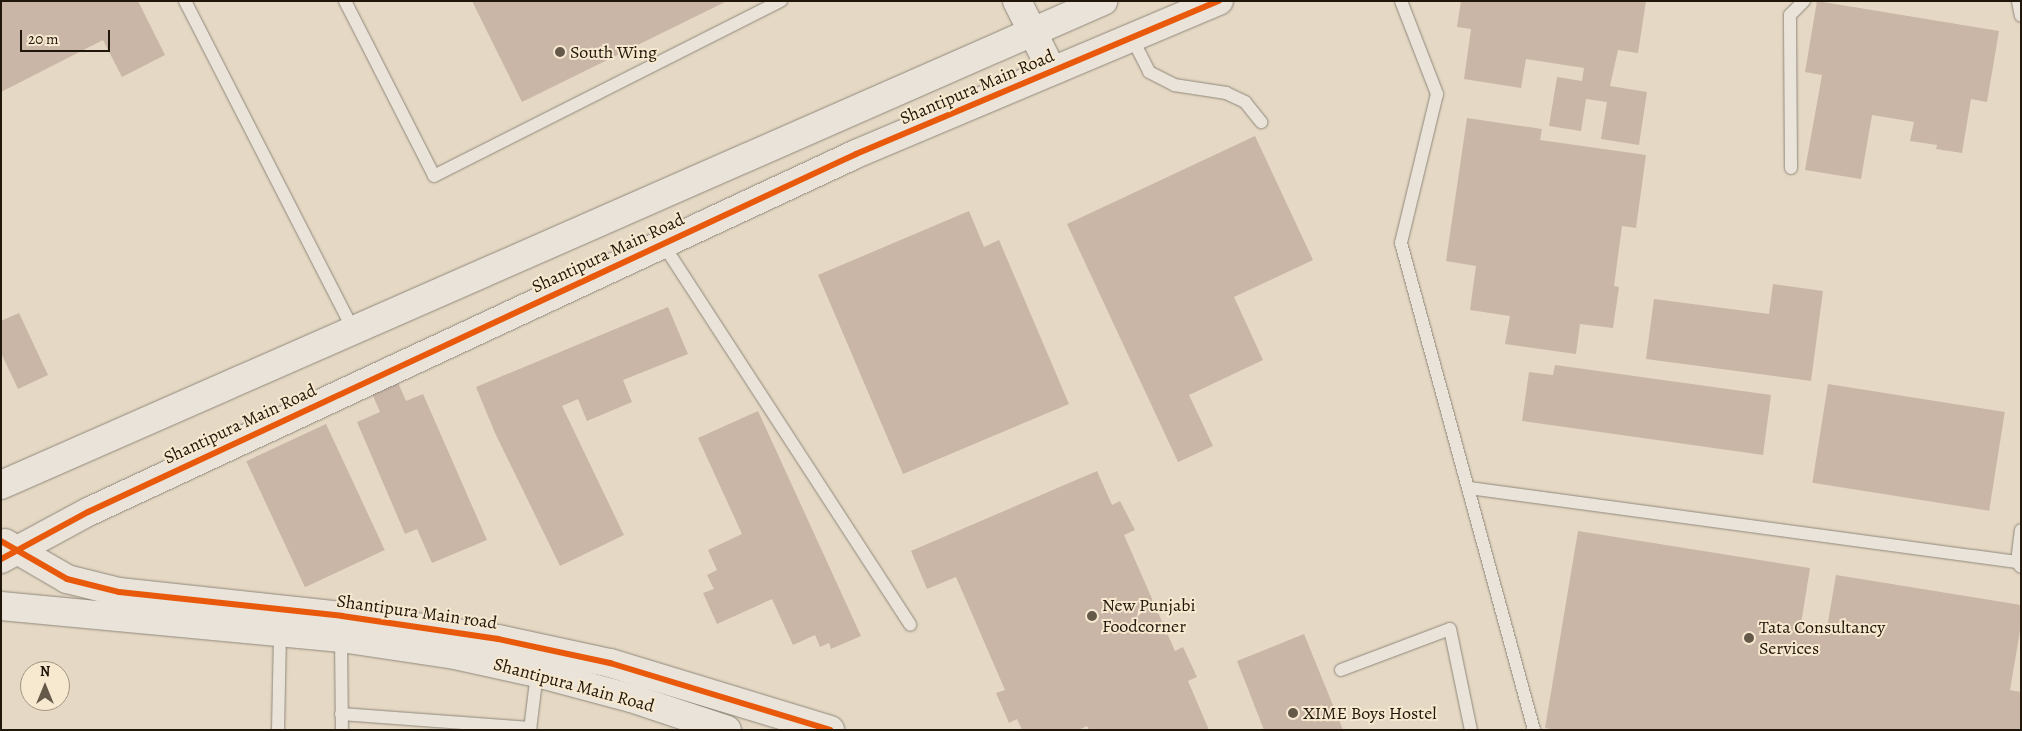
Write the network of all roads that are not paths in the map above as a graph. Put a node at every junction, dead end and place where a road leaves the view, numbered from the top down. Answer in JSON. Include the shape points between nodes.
{"nodes":[{"id":1,"x":185,"y":1,"type":"edge"},
{"id":2,"x":345,"y":1,"type":"edge"},
{"id":3,"x":781,"y":1,"type":"edge"},
{"id":4,"x":1018,"y":1,"type":"edge"},
{"id":5,"x":1103,"y":1,"type":"edge"},
{"id":6,"x":1219,"y":1,"type":"edge"},
{"id":7,"x":1401,"y":1,"type":"edge"},
{"id":8,"x":1804,"y":1,"type":"edge"},
{"id":9,"x":2018,"y":1,"type":"edge"},
{"id":10,"x":1066,"y":9,"type":"edge"},
{"id":11,"x":2021,"y":16,"type":"edge"},
{"id":12,"x":1033,"y":32,"type":"junction"},
{"id":13,"x":1132,"y":38,"type":"junction"},
{"id":14,"x":1090,"y":56,"type":"junction"},
{"id":15,"x":1052,"y":71,"type":"junction"},
{"id":16,"x":1261,"y":122,"type":"dead end"},
{"id":17,"x":1791,"y":168,"type":"dead end"},
{"id":18,"x":662,"y":244,"type":"junction"},
{"id":19,"x":354,"y":331,"type":"junction"},
{"id":20,"x":1,"y":485,"type":"edge"},
{"id":21,"x":1468,"y":488,"type":"junction"},
{"id":22,"x":2021,"y":530,"type":"edge"},
{"id":23,"x":7,"y":550,"type":"edge"},
{"id":24,"x":2019,"y":565,"type":"edge"},
{"id":25,"x":1,"y":606,"type":"edge"},
{"id":26,"x":910,"y":625,"type":"dead end"},
{"id":27,"x":280,"y":632,"type":"junction"},
{"id":28,"x":341,"y":638,"type":"junction"},
{"id":29,"x":1341,"y":670,"type":"dead end"},
{"id":30,"x":537,"y":673,"type":"junction"},
{"id":31,"x":341,"y":714,"type":"junction"},
{"id":32,"x":530,"y":729,"type":"edge"},
{"id":33,"x":278,"y":730,"type":"edge"},
{"id":34,"x":342,"y":730,"type":"edge"},
{"id":35,"x":727,"y":730,"type":"edge"},
{"id":36,"x":830,"y":730,"type":"edge"},
{"id":37,"x":1471,"y":730,"type":"edge"},
{"id":38,"x":1534,"y":730,"type":"edge"}],
"edges":[{"from":1,"to":19,"type":"lane"},
{"from":2,"to":3,"type":"lane","via":[[434,176]]},
{"from":4,"to":12,"type":"street"},
{"from":5,"to":10,"type":"street"},
{"from":6,"to":13,"type":"street","name":"Shantipura Main Road"},
{"from":7,"to":21,"type":"lane","via":[[1437,94],[1401,243]]},
{"from":8,"to":17,"type":"lane","via":[[1790,15]]},
{"from":9,"to":11,"type":"lane"},
{"from":10,"to":12,"type":"street"},
{"from":10,"to":14,"type":"street"},
{"from":12,"to":15,"type":"street"},
{"from":12,"to":19,"type":"street"},
{"from":13,"to":14,"type":"street","name":"Shantipura Main Road"},
{"from":13,"to":16,"type":"lane","via":[[1149,72],[1174,85],[1226,93],[1245,102]]},
{"from":14,"to":15,"type":"street","name":"Shantipura Main Road"},
{"from":15,"to":18,"type":"street","name":"Shantipura Main Road","via":[[856,154]]},
{"from":18,"to":23,"type":"street","name":"Shantipura Main Road"},
{"from":18,"to":26,"type":"lane"},
{"from":19,"to":20,"type":"street"},
{"from":21,"to":24,"type":"lane"},
{"from":21,"to":38,"type":"lane"},
{"from":22,"to":24,"type":"lane"},
{"from":23,"to":36,"type":"street","name":"Shantipura Main road","via":[[67,579],[119,592],[342,616],[498,639],[610,663]]},
{"from":25,"to":27,"type":"street","name":"Shantipura Main Road"},
{"from":27,"to":28,"type":"street","name":"Shantipura Main Road"},
{"from":27,"to":33,"type":"lane"},
{"from":28,"to":30,"type":"street","name":"Shantipura Main Road","via":[[455,655]]},
{"from":28,"to":31,"type":"lane"},
{"from":29,"to":37,"type":"lane","via":[[1450,629]]},
{"from":30,"to":32,"type":"lane"},
{"from":30,"to":35,"type":"street","name":"Shantipura Main Road","via":[[631,698]]},
{"from":31,"to":32,"type":"lane"},
{"from":31,"to":34,"type":"lane"}]}
